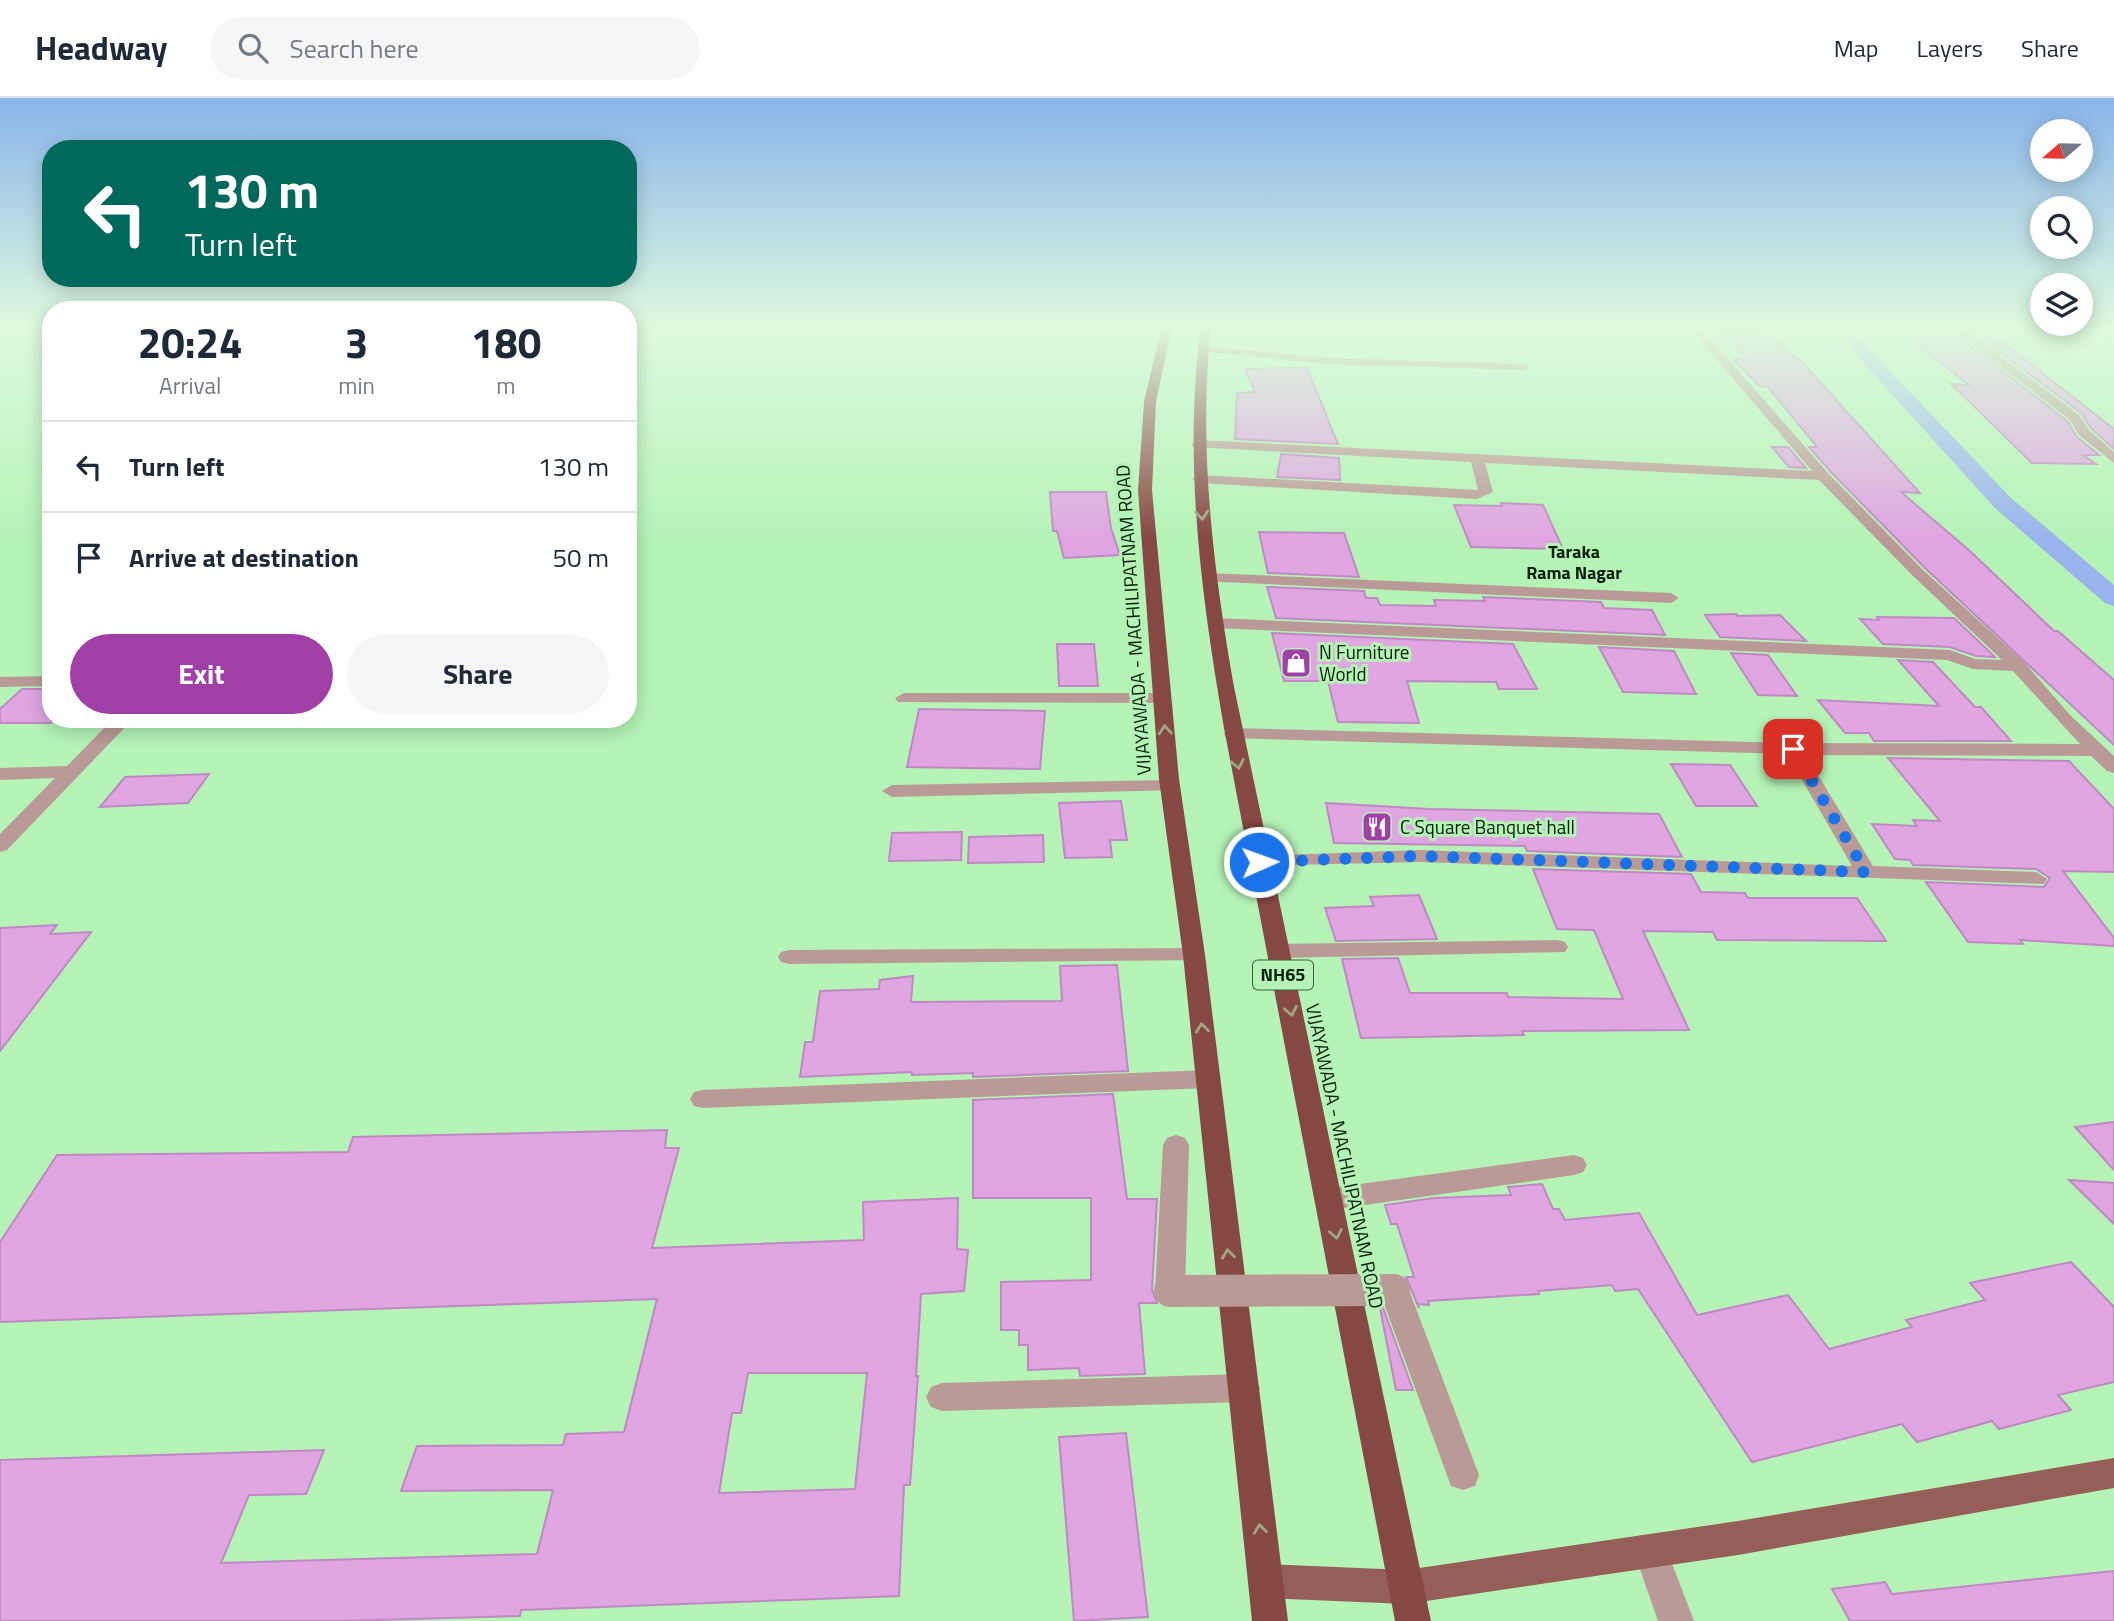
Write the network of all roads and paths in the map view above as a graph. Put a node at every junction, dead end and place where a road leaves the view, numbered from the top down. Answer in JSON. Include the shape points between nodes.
{"nodes":[{"id":1,"x":1151,"y":396,"type":"edge"},
{"id":2,"x":1200,"y":396,"type":"edge"},
{"id":3,"x":1754,"y":396,"type":"edge"},
{"id":4,"x":2046,"y":396,"type":"edge"},
{"id":5,"x":1198,"y":444,"type":"junction"},
{"id":6,"x":1477,"y":457,"type":"junction"},
{"id":7,"x":2114,"y":459,"type":"edge"},
{"id":8,"x":1824,"y":476,"type":"junction"},
{"id":9,"x":1199,"y":479,"type":"junction"},
{"id":10,"x":1208,"y":578,"type":"junction"},
{"id":11,"x":1671,"y":598,"type":"dead end"},
{"id":12,"x":1215,"y":623,"type":"junction"},
{"id":13,"x":2018,"y":666,"type":"junction"},
{"id":14,"x":42,"y":681,"type":"edge"},
{"id":15,"x":0,"y":682,"type":"edge"},
{"id":16,"x":904,"y":698,"type":"dead end"},
{"id":17,"x":1163,"y":698,"type":"junction"},
{"id":18,"x":115,"y":728,"type":"edge"},
{"id":19,"x":1233,"y":734,"type":"junction"},
{"id":20,"x":1793,"y":749,"type":"junction"},
{"id":21,"x":2095,"y":750,"type":"junction"},
{"id":22,"x":2114,"y":768,"type":"edge"},
{"id":23,"x":70,"y":772,"type":"junction"},
{"id":24,"x":0,"y":774,"type":"edge"},
{"id":25,"x":1170,"y":786,"type":"junction"},
{"id":26,"x":892,"y":791,"type":"dead end"},
{"id":27,"x":0,"y":846,"type":"edge"},
{"id":28,"x":1259,"y":862,"type":"junction"},
{"id":29,"x":1866,"y":872,"type":"junction"},
{"id":30,"x":2036,"y":879,"type":"dead end"},
{"id":31,"x":1557,"y":947,"type":"dead end"},
{"id":32,"x":1278,"y":951,"type":"junction"},
{"id":33,"x":1194,"y":955,"type":"junction"},
{"id":34,"x":789,"y":957,"type":"dead end"},
{"id":35,"x":1208,"y":1079,"type":"junction"},
{"id":36,"x":703,"y":1099,"type":"dead end"},
{"id":37,"x":1176,"y":1145,"type":"dead end"},
{"id":38,"x":1574,"y":1165,"type":"dead end"},
{"id":39,"x":1329,"y":1199,"type":"junction"},
{"id":40,"x":1244,"y":1388,"type":"junction"},
{"id":41,"x":942,"y":1397,"type":"dead end"},
{"id":42,"x":2114,"y":1473,"type":"edge"},
{"id":43,"x":1464,"y":1475,"type":"dead end"},
{"id":44,"x":1651,"y":1552,"type":"junction"},
{"id":45,"x":1266,"y":1581,"type":"junction"},
{"id":46,"x":1406,"y":1587,"type":"junction"},
{"id":47,"x":1270,"y":1621,"type":"edge"},
{"id":48,"x":1413,"y":1621,"type":"edge"},
{"id":49,"x":1676,"y":1621,"type":"edge"}],
"edges":[{"from":1,"to":17,"type":"highway","name":"VIJAYAWADA - MACHILIPATNAM ROAD","via":[[1145,490]]},
{"from":2,"to":5,"type":"highway","name":"VIJAYAWADA - MACHILIPATNAM ROAD","number":"NH65"},
{"from":3,"to":8,"type":"street"},
{"from":4,"to":7,"type":"street","via":[[2075,418]]},
{"from":5,"to":6,"type":"street"},
{"from":5,"to":9,"type":"highway","name":"VIJAYAWADA - MACHILIPATNAM ROAD","number":"NH65"},
{"from":6,"to":8,"type":"street"},
{"from":6,"to":9,"type":"street","via":[[1486,492],[1477,495]]},
{"from":8,"to":13,"type":"street","via":[[1917,572]]},
{"from":9,"to":10,"type":"highway","name":"VIJAYAWADA - MACHILIPATNAM ROAD","number":"NH65","one_way":true},
{"from":10,"to":11,"type":"street"},
{"from":10,"to":12,"type":"highway","name":"VIJAYAWADA - MACHILIPATNAM ROAD","number":"NH65"},
{"from":12,"to":13,"type":"street","via":[[1950,655],[1973,664]]},
{"from":12,"to":19,"type":"highway","name":"VIJAYAWADA - MACHILIPATNAM ROAD","number":"NH65"},
{"from":13,"to":21,"type":"street"},
{"from":14,"to":15,"type":"street"},
{"from":16,"to":17,"type":"street"},
{"from":25,"to":17,"type":"highway","name":"VIJAYAWADA - MACHILIPATNAM ROAD","one_way":true},
{"from":18,"to":23,"type":"street"},
{"from":19,"to":20,"type":"street"},
{"from":19,"to":28,"type":"highway","name":"VIJAYAWADA - MACHILIPATNAM ROAD","number":"NH65","one_way":true},
{"from":20,"to":21,"type":"street"},
{"from":20,"to":29,"type":"street"},
{"from":21,"to":22,"type":"street"},
{"from":23,"to":24,"type":"street"},
{"from":23,"to":27,"type":"street"},
{"from":25,"to":26,"type":"street"},
{"from":25,"to":33,"type":"highway","name":"VIJAYAWADA - MACHILIPATNAM ROAD"},
{"from":28,"to":29,"type":"street","via":[[1420,856]]},
{"from":28,"to":32,"type":"highway","name":"VIJAYAWADA - MACHILIPATNAM ROAD","number":"NH65"},
{"from":29,"to":30,"type":"street"},
{"from":31,"to":32,"type":"street"},
{"from":32,"to":39,"type":"highway","name":"VIJAYAWADA - MACHILIPATNAM ROAD","number":"NH65","one_way":true},
{"from":33,"to":34,"type":"street"},
{"from":35,"to":33,"type":"highway","name":"VIJAYAWADA - MACHILIPATNAM ROAD","one_way":true},
{"from":35,"to":36,"type":"street"},
{"from":40,"to":35,"type":"highway","name":"VIJAYAWADA - MACHILIPATNAM ROAD","one_way":true},
{"from":37,"to":43,"type":"street","bridge":true,"via":[[1170,1291],[1394,1290]]},
{"from":38,"to":39,"type":"street"},
{"from":39,"to":46,"type":"highway","name":"VIJAYAWADA - MACHILIPATNAM ROAD","number":"NH65","one_way":true},
{"from":40,"to":41,"type":"street"},
{"from":45,"to":40,"type":"highway","name":"VIJAYAWADA - MACHILIPATNAM ROAD","one_way":true},
{"from":42,"to":44,"type":"main road"},
{"from":44,"to":46,"type":"main road"},
{"from":44,"to":49,"type":"street"},
{"from":45,"to":46,"type":"main road"},
{"from":45,"to":47,"type":"highway","name":"VIJAYAWADA - MACHILIPATNAM ROAD"},
{"from":46,"to":48,"type":"highway","name":"VIJAYAWADA - MACHILIPATNAM ROAD","number":"NH65"}]}
